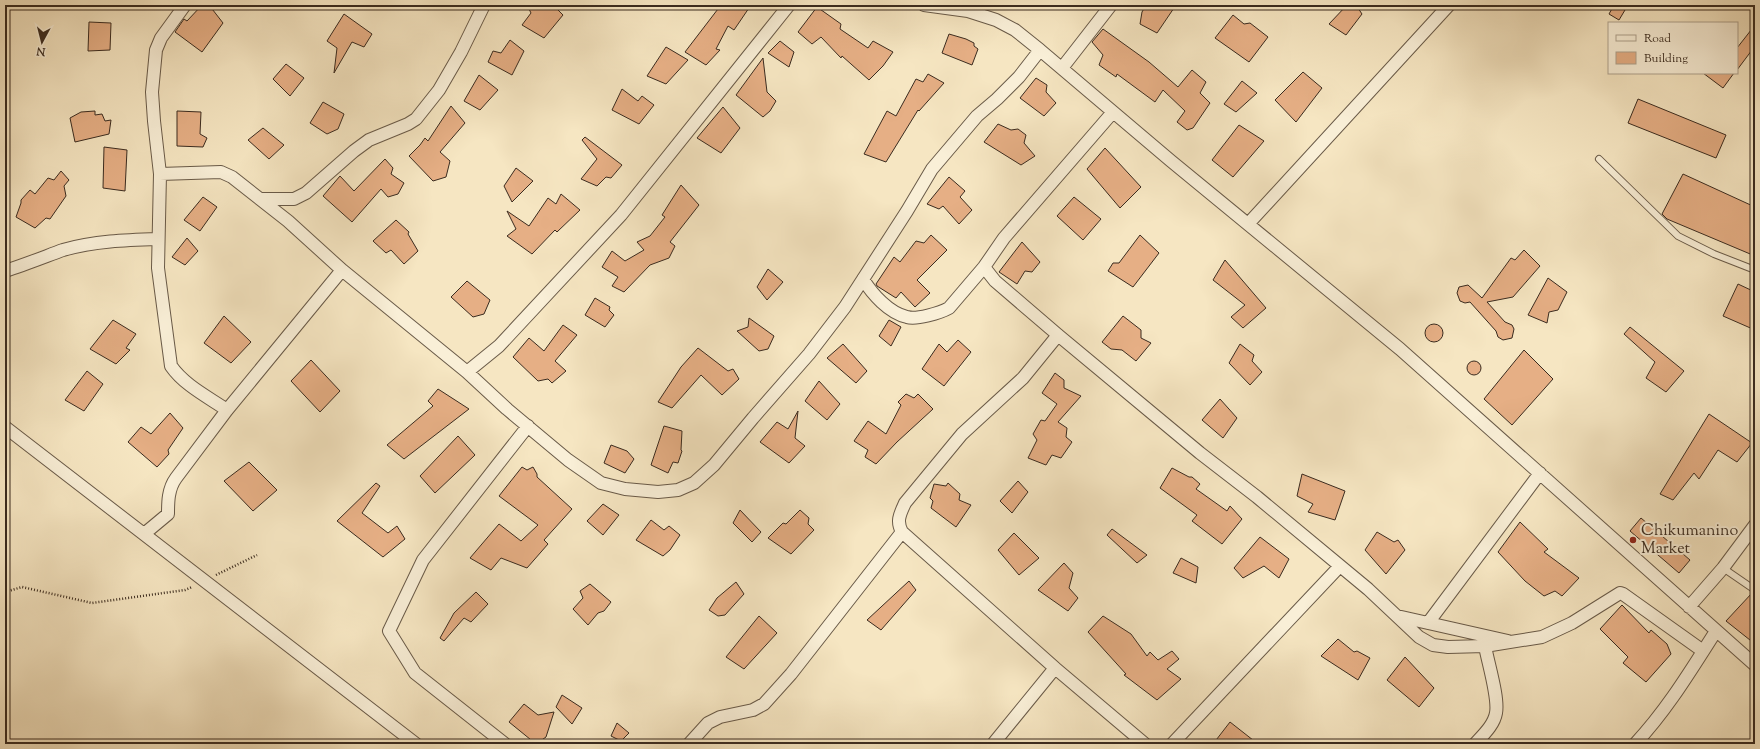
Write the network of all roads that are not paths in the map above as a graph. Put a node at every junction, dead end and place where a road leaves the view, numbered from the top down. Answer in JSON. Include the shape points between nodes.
{"nodes":[{"id":1,"x":185,"y":5,"type":"edge"},
{"id":2,"x":484,"y":5,"type":"edge"},
{"id":3,"x":789,"y":5,"type":"edge"},
{"id":4,"x":924,"y":5,"type":"edge"},
{"id":5,"x":1111,"y":5,"type":"edge"},
{"id":6,"x":1449,"y":5,"type":"edge"},
{"id":7,"x":1040,"y":50,"type":"junction"},
{"id":8,"x":1062,"y":68,"type":"junction"},
{"id":9,"x":1113,"y":112,"type":"junction"},
{"id":10,"x":1599,"y":159,"type":"dead end"},
{"id":11,"x":160,"y":174,"type":"junction"},
{"id":12,"x":260,"y":199,"type":"junction"},
{"id":13,"x":1248,"y":224,"type":"junction"},
{"id":14,"x":158,"y":239,"type":"junction"},
{"id":15,"x":984,"y":267,"type":"junction"},
{"id":16,"x":342,"y":270,"type":"junction"},
{"id":17,"x":1755,"y":270,"type":"edge"},
{"id":18,"x":5,"y":271,"type":"edge"},
{"id":19,"x":863,"y":279,"type":"junction"},
{"id":20,"x":1058,"y":335,"type":"junction"},
{"id":21,"x":467,"y":372,"type":"junction"},
{"id":22,"x":227,"y":410,"type":"junction"},
{"id":23,"x":528,"y":426,"type":"junction"},
{"id":24,"x":5,"y":427,"type":"edge"},
{"id":25,"x":1540,"y":473,"type":"junction"},
{"id":26,"x":1755,"y":525,"type":"edge"},
{"id":27,"x":902,"y":532,"type":"junction"},
{"id":28,"x":144,"y":534,"type":"junction"},
{"id":29,"x":1340,"y":566,"type":"junction"},
{"id":30,"x":1723,"y":568,"type":"junction"},
{"id":31,"x":1754,"y":589,"type":"edge"},
{"id":32,"x":1689,"y":607,"type":"junction"},
{"id":33,"x":1396,"y":616,"type":"junction"},
{"id":34,"x":1428,"y":623,"type":"junction"},
{"id":35,"x":1716,"y":631,"type":"junction"},
{"id":36,"x":1517,"y":642,"type":"junction"},
{"id":37,"x":1485,"y":646,"type":"junction"},
{"id":38,"x":1703,"y":651,"type":"junction"},
{"id":39,"x":1755,"y":665,"type":"edge"},
{"id":40,"x":1055,"y":668,"type":"junction"},
{"id":41,"x":416,"y":744,"type":"edge"},
{"id":42,"x":505,"y":744,"type":"edge"},
{"id":43,"x":689,"y":744,"type":"edge"},
{"id":44,"x":993,"y":744,"type":"edge"},
{"id":45,"x":1145,"y":744,"type":"edge"},
{"id":46,"x":1172,"y":744,"type":"edge"},
{"id":47,"x":1475,"y":744,"type":"edge"},
{"id":48,"x":1635,"y":744,"type":"edge"}],
"edges":[{"from":1,"to":11,"type":"street","via":[[161,38],[156,50],[152,92]]},
{"from":2,"to":12,"type":"street","via":[[439,90],[416,119],[369,140],[306,193],[294,199]]},
{"from":3,"to":21,"type":"street","via":[[620,215],[499,346]]},
{"from":4,"to":7,"type":"street","via":[[968,11],[996,20],[1015,30]]},
{"from":5,"to":8,"type":"street"},
{"from":6,"to":13,"type":"street"},
{"from":7,"to":8,"type":"street"},
{"from":7,"to":19,"type":"street","via":[[1019,78],[977,116],[932,169]]},
{"from":8,"to":9,"type":"street"},
{"from":9,"to":13,"type":"street"},
{"from":9,"to":15,"type":"street","via":[[1004,238]]},
{"from":10,"to":17,"type":"lane","via":[[1678,236]]},
{"from":11,"to":12,"type":"street","via":[[221,172],[232,177]]},
{"from":11,"to":14,"type":"street"},
{"from":12,"to":16,"type":"street"},
{"from":13,"to":25,"type":"street","via":[[1400,349]]},
{"from":14,"to":18,"type":"street","via":[[111,241],[63,250]]},
{"from":14,"to":22,"type":"street","via":[[158,268],[171,366],[176,373]]},
{"from":15,"to":19,"type":"street","via":[[949,308],[913,318],[898,313],[877,298]]},
{"from":15,"to":20,"type":"street","via":[[995,281]]},
{"from":16,"to":21,"type":"street"},
{"from":16,"to":22,"type":"street"},
{"from":19,"to":23,"type":"street","via":[[846,307],[809,354],[714,465],[694,483],[678,490],[652,491],[601,483],[568,460]]},
{"from":20,"to":27,"type":"street","via":[[1023,378],[962,434],[906,503],[898,520]]},
{"from":20,"to":29,"type":"street"},
{"from":21,"to":23,"type":"street"},
{"from":22,"to":28,"type":"street","via":[[173,482],[168,499],[168,514]]},
{"from":23,"to":42,"type":"street","via":[[423,560],[389,630],[415,673]]},
{"from":24,"to":28,"type":"street"},
{"from":25,"to":32,"type":"street"},
{"from":25,"to":34,"type":"street"},
{"from":26,"to":30,"type":"street"},
{"from":27,"to":40,"type":"street"},
{"from":27,"to":43,"type":"street","via":[[791,674],[764,704],[753,710],[720,717],[708,723]]},
{"from":28,"to":41,"type":"street"},
{"from":29,"to":33,"type":"street"},
{"from":29,"to":46,"type":"street"},
{"from":30,"to":31,"type":"lane"},
{"from":30,"to":32,"type":"street"},
{"from":32,"to":35,"type":"street"},
{"from":33,"to":34,"type":"street"},
{"from":33,"to":37,"type":"street","via":[[1419,637],[1433,645]]},
{"from":34,"to":36,"type":"street"},
{"from":35,"to":38,"type":"street"},
{"from":35,"to":39,"type":"street"},
{"from":36,"to":37,"type":"street"},
{"from":36,"to":38,"type":"street","via":[[1542,637],[1572,623],[1620,593]]},
{"from":37,"to":47,"type":"street","via":[[1496,714],[1492,724]]},
{"from":38,"to":48,"type":"street","via":[[1652,726]]},
{"from":40,"to":44,"type":"street"},
{"from":40,"to":45,"type":"street"}]}
